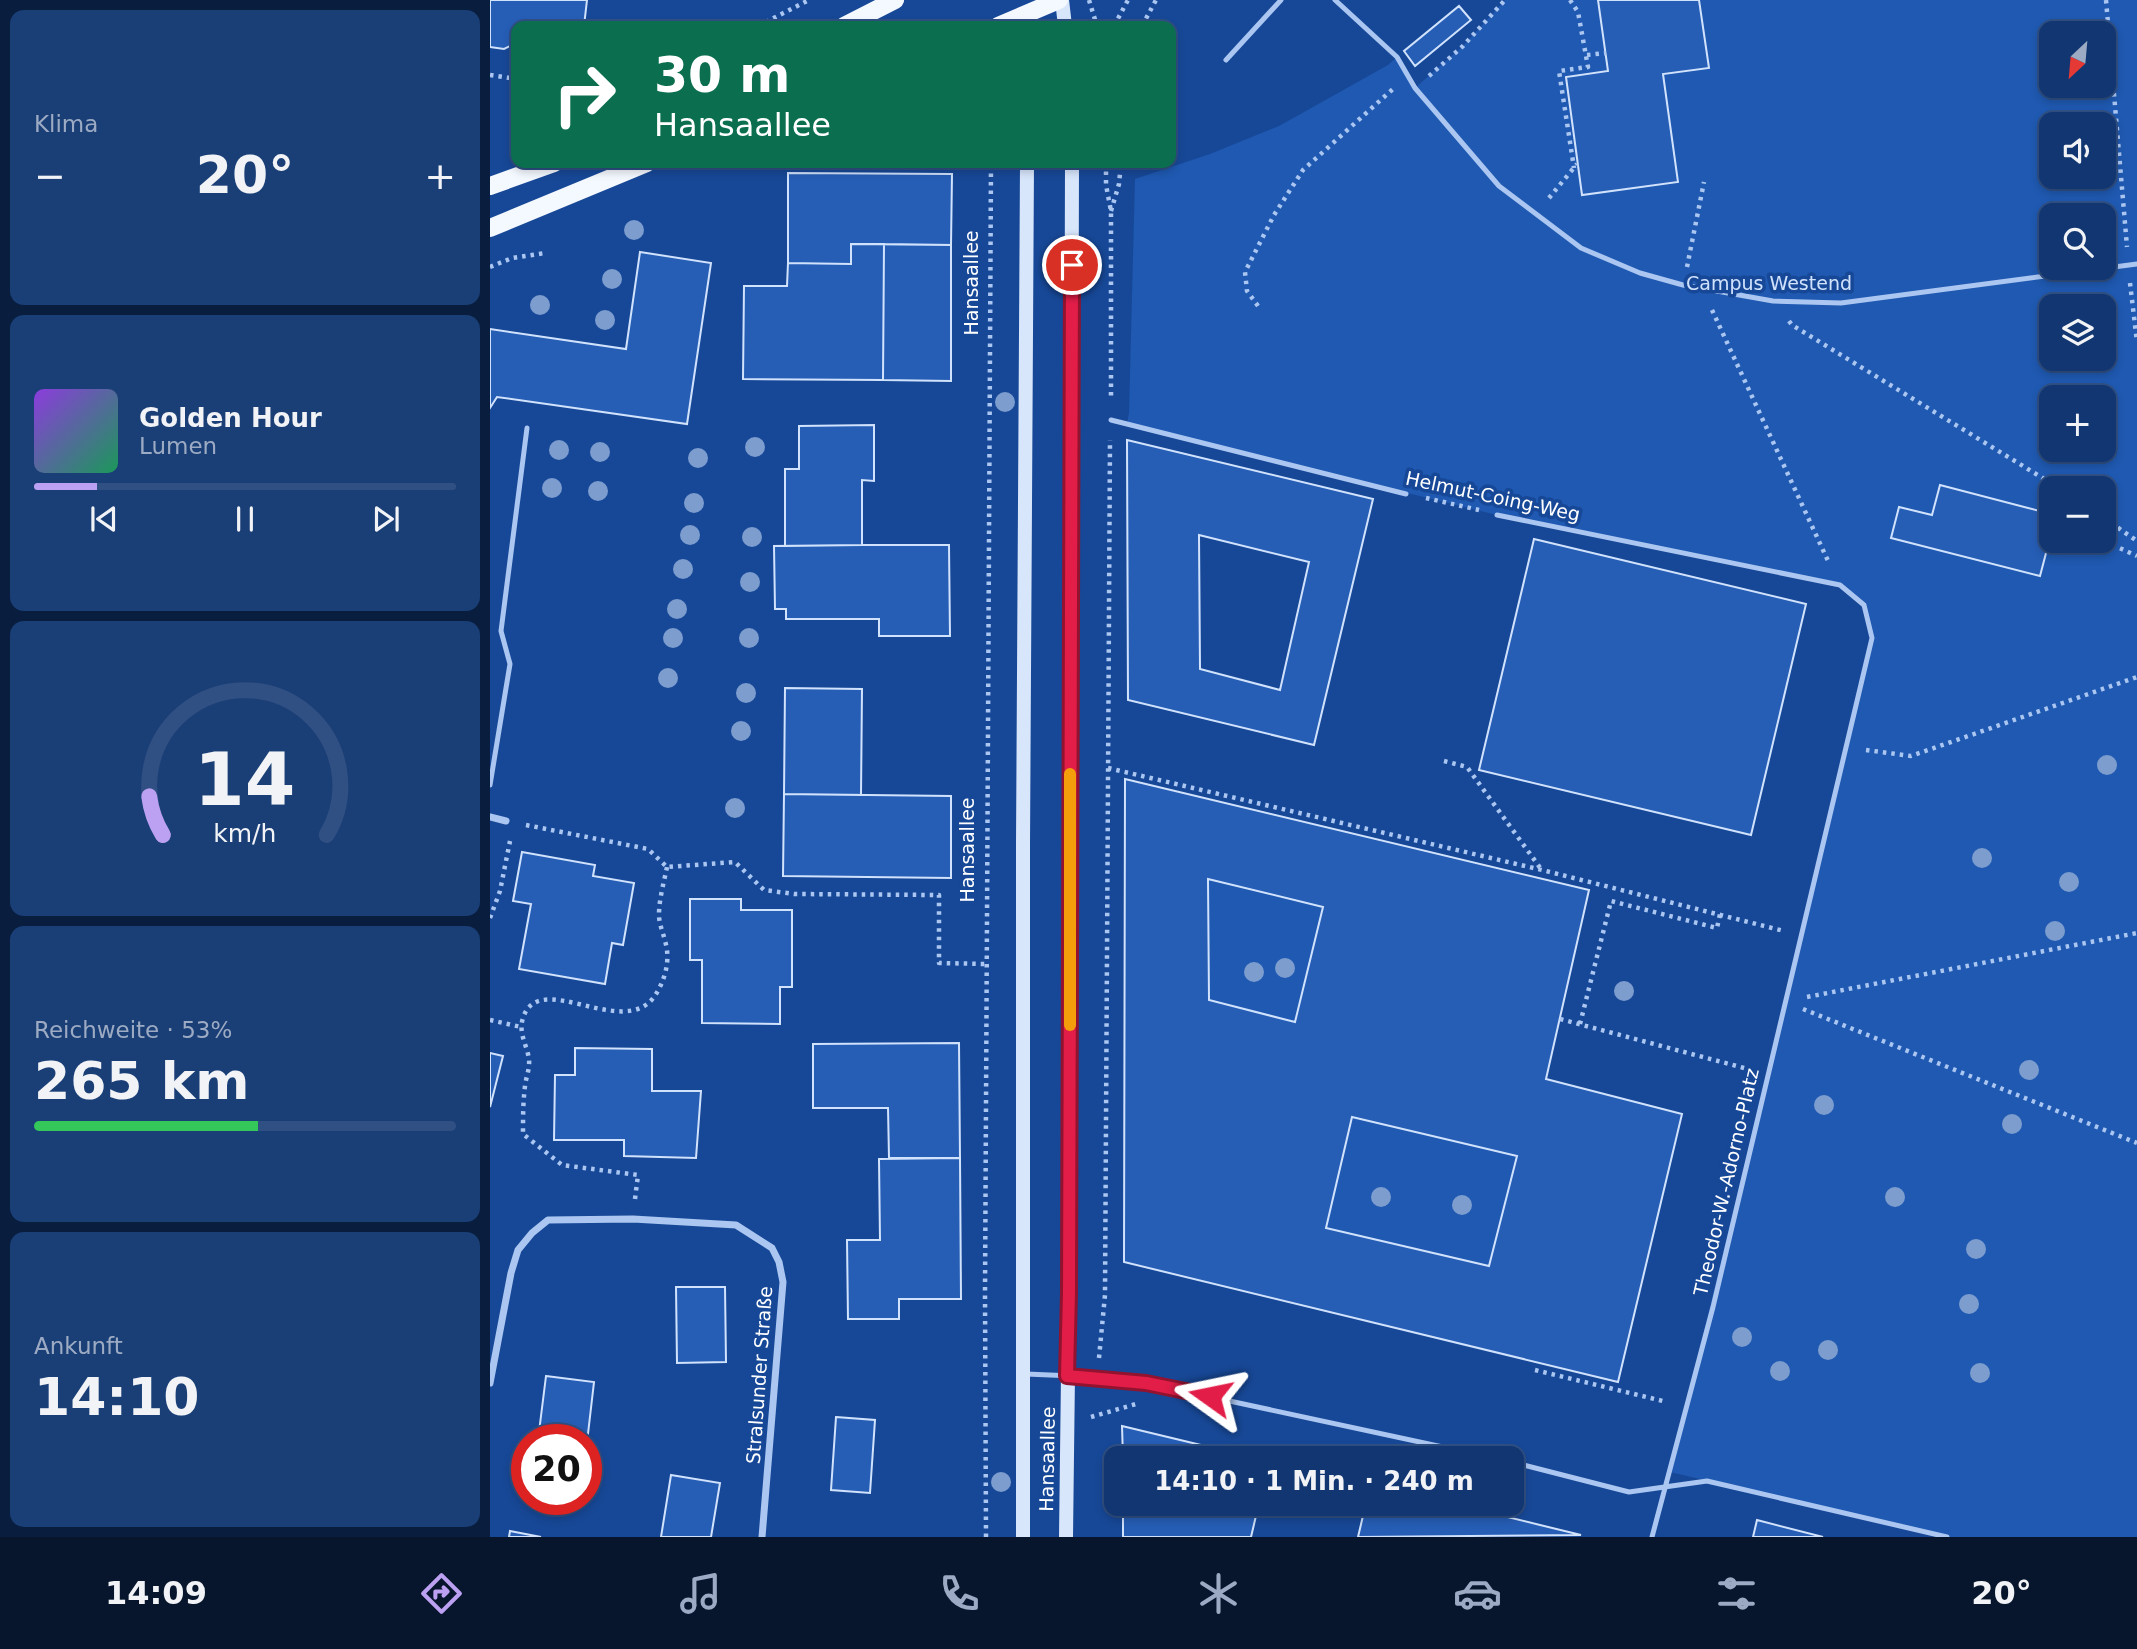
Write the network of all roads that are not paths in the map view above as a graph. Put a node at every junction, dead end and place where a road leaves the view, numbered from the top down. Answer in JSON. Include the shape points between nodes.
{"nodes":[{"id":1,"x":895,"y":0,"type":"edge"},
{"id":2,"x":1060,"y":0,"type":"edge"},
{"id":3,"x":1281,"y":0,"type":"edge"},
{"id":4,"x":1335,"y":0,"type":"edge"},
{"id":5,"x":1026,"y":13,"type":"edge"},
{"id":6,"x":854,"y":21,"type":"edge"},
{"id":7,"x":1009,"y":21,"type":"edge"},
{"id":8,"x":1064,"y":21,"type":"edge"},
{"id":9,"x":1226,"y":60,"type":"dead end"},
{"id":10,"x":542,"y":168,"type":"edge"},
{"id":11,"x":635,"y":168,"type":"edge"},
{"id":12,"x":1027,"y":168,"type":"edge"},
{"id":13,"x":1072,"y":168,"type":"edge"},
{"id":14,"x":490,"y":186,"type":"edge"},
{"id":15,"x":490,"y":228,"type":"edge"},
{"id":16,"x":2137,"y":264,"type":"edge"},
{"id":17,"x":1111,"y":420,"type":"road end"},
{"id":18,"x":527,"y":428,"type":"dead end"},
{"id":19,"x":1406,"y":494,"type":"road end"},
{"id":20,"x":1497,"y":514,"type":"road end"},
{"id":21,"x":1864,"y":605,"type":"joint"},
{"id":22,"x":490,"y":785,"type":"edge"},
{"id":23,"x":490,"y":817,"type":"edge"},
{"id":24,"x":510,"y":822,"type":"road end"},
{"id":25,"x":1023,"y":1374,"type":"junction"},
{"id":26,"x":1067,"y":1376,"type":"junction"},
{"id":27,"x":490,"y":1383,"type":"edge"},
{"id":28,"x":1438,"y":1446,"type":"edge"},
{"id":29,"x":1524,"y":1465,"type":"edge"},
{"id":30,"x":1666,"y":1486,"type":"junction"},
{"id":31,"x":762,"y":1537,"type":"edge"},
{"id":32,"x":1023,"y":1537,"type":"edge"},
{"id":33,"x":1066,"y":1537,"type":"edge"},
{"id":34,"x":1652,"y":1537,"type":"edge"},
{"id":35,"x":1947,"y":1537,"type":"edge"}],
"edges":[{"from":1,"to":6,"type":"main road"},
{"from":2,"to":5,"type":"main road"},
{"from":2,"to":8,"type":"main road"},
{"from":3,"to":9,"type":"lane"},
{"from":4,"to":16,"type":"lane","via":[[1397,57],[1415,88],[1499,186],[1581,248],[1640,273],[1773,301],[1841,303]]},
{"from":5,"to":7,"type":"main road"},
{"from":10,"to":14,"type":"main road"},
{"from":11,"to":15,"type":"main road"},
{"from":12,"to":25,"type":"main road","name":"Hansaallee"},
{"from":13,"to":26,"type":"main road","name":"Hansaallee"},
{"from":17,"to":19,"type":"lane","name":"Helmut-Coing-Weg"},
{"from":18,"to":22,"type":"lane","via":[[501,631],[510,664]]},
{"from":20,"to":21,"type":"lane","name":"Helmut-Coing-Weg","via":[[1840,585]]},
{"from":21,"to":30,"type":"lane","name":"Theodor-W.-Adorno-Platz","via":[[1872,638],[1848,747]]},
{"from":23,"to":24,"type":"street"},
{"from":25,"to":26,"type":"lane"},
{"from":25,"to":32,"type":"main road","name":"Hansaallee"},
{"from":26,"to":28,"type":"lane","via":[[1146,1383]]},
{"from":26,"to":33,"type":"main road","name":"Hansaallee"},
{"from":27,"to":31,"type":"street","name":"Stralsunder Straße","via":[[518,1250],[548,1220],[633,1219],[736,1226],[772,1248],[783,1282]]},
{"from":29,"to":30,"type":"lane","via":[[1629,1492]]},
{"from":30,"to":34,"type":"lane","name":"Theodor-W.-Adorno-Platz"},
{"from":30,"to":35,"type":"lane","via":[[1707,1481]]}]}
